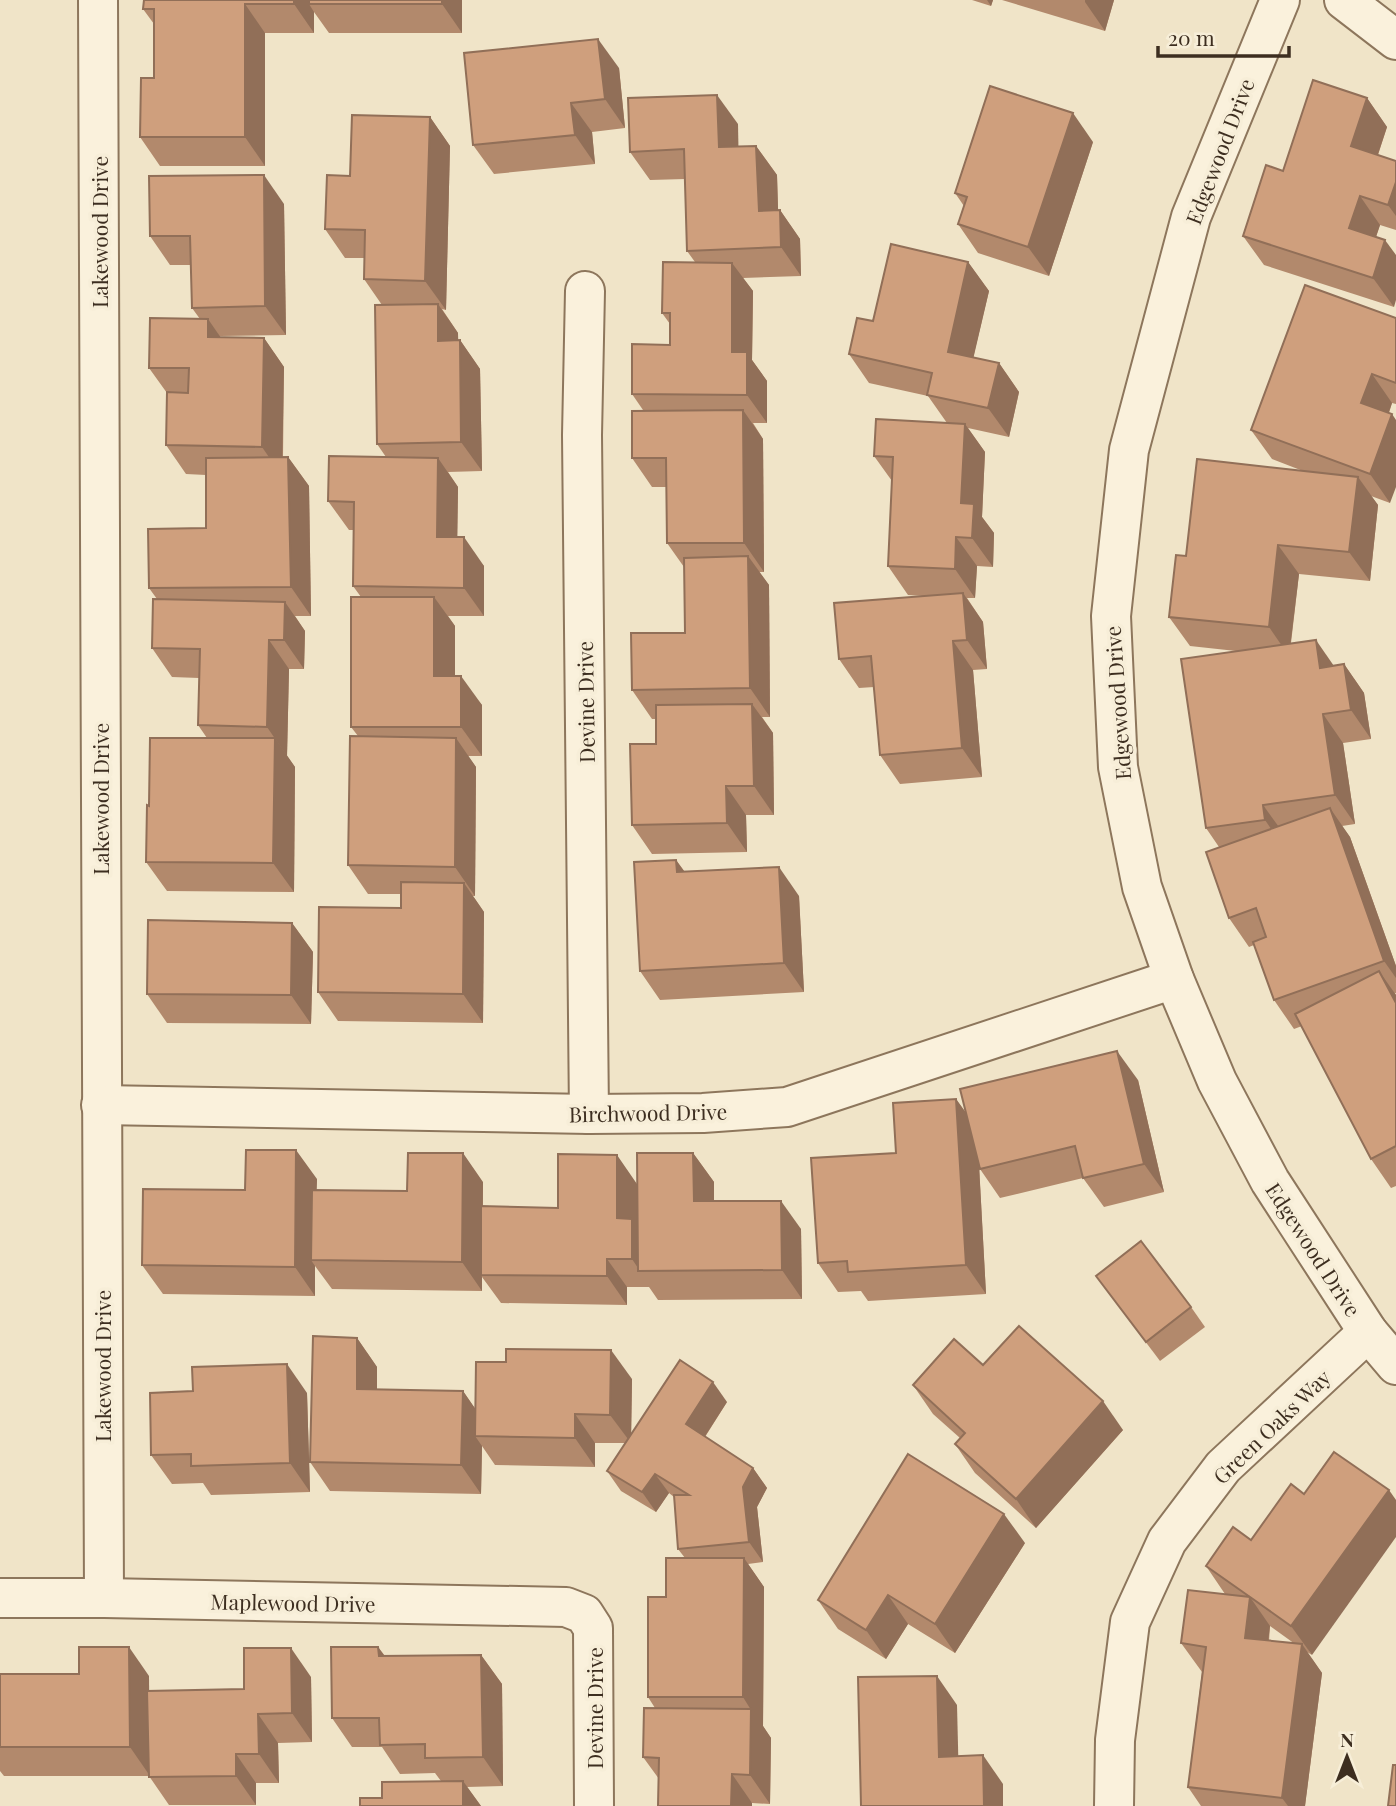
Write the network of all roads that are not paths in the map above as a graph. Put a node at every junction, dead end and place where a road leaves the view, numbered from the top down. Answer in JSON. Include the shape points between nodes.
{"nodes":[{"id":1,"x":98,"y":0,"type":"edge"},
{"id":2,"x":1280,"y":0,"type":"edge"},
{"id":3,"x":1344,"y":0,"type":"edge"},
{"id":4,"x":1396,"y":40,"type":"edge"},
{"id":5,"x":585,"y":291,"type":"dead end"},
{"id":6,"x":1174,"y":979,"type":"junction"},
{"id":7,"x":101,"y":1105,"type":"junction"},
{"id":8,"x":589,"y":1114,"type":"junction"},
{"id":9,"x":1368,"y":1332,"type":"junction"},
{"id":10,"x":1396,"y":1365,"type":"edge"},
{"id":11,"x":0,"y":1598,"type":"edge"},
{"id":12,"x":104,"y":1598,"type":"junction"},
{"id":13,"x":584,"y":1614,"type":"joint"},
{"id":14,"x":594,"y":1806,"type":"edge"},
{"id":15,"x":1114,"y":1806,"type":"edge"}],
"edges":[{"from":1,"to":7,"type":"street","name":"Lakewood Drive"},
{"from":2,"to":6,"type":"street","name":"Edgewood Drive","via":[[1191,217],[1129,450],[1111,617],[1118,767],[1142,887]]},
{"from":3,"to":4,"type":"street"},
{"from":5,"to":8,"type":"street","name":"Devine Drive","via":[[582,435]]},
{"from":6,"to":8,"type":"street","name":"Birchwood Drive","via":[[787,1107]]},
{"from":6,"to":9,"type":"street","name":"Edgewood Drive","via":[[1217,1081],[1270,1181]]},
{"from":7,"to":8,"type":"street","name":"Birchwood Drive"},
{"from":7,"to":12,"type":"street","name":"Lakewood Drive"},
{"from":9,"to":10,"type":"street","name":"Edgewood Drive"},
{"from":9,"to":15,"type":"street","name":"Green Oaks Way","via":[[1223,1467],[1167,1541],[1130,1622],[1115,1740]]},
{"from":11,"to":12,"type":"street","name":"Maplewood Drive"},
{"from":12,"to":13,"type":"street","name":"Maplewood Drive","via":[[566,1607]]},
{"from":13,"to":14,"type":"street","name":"Devine Drive","via":[[593,1628]]}]}
